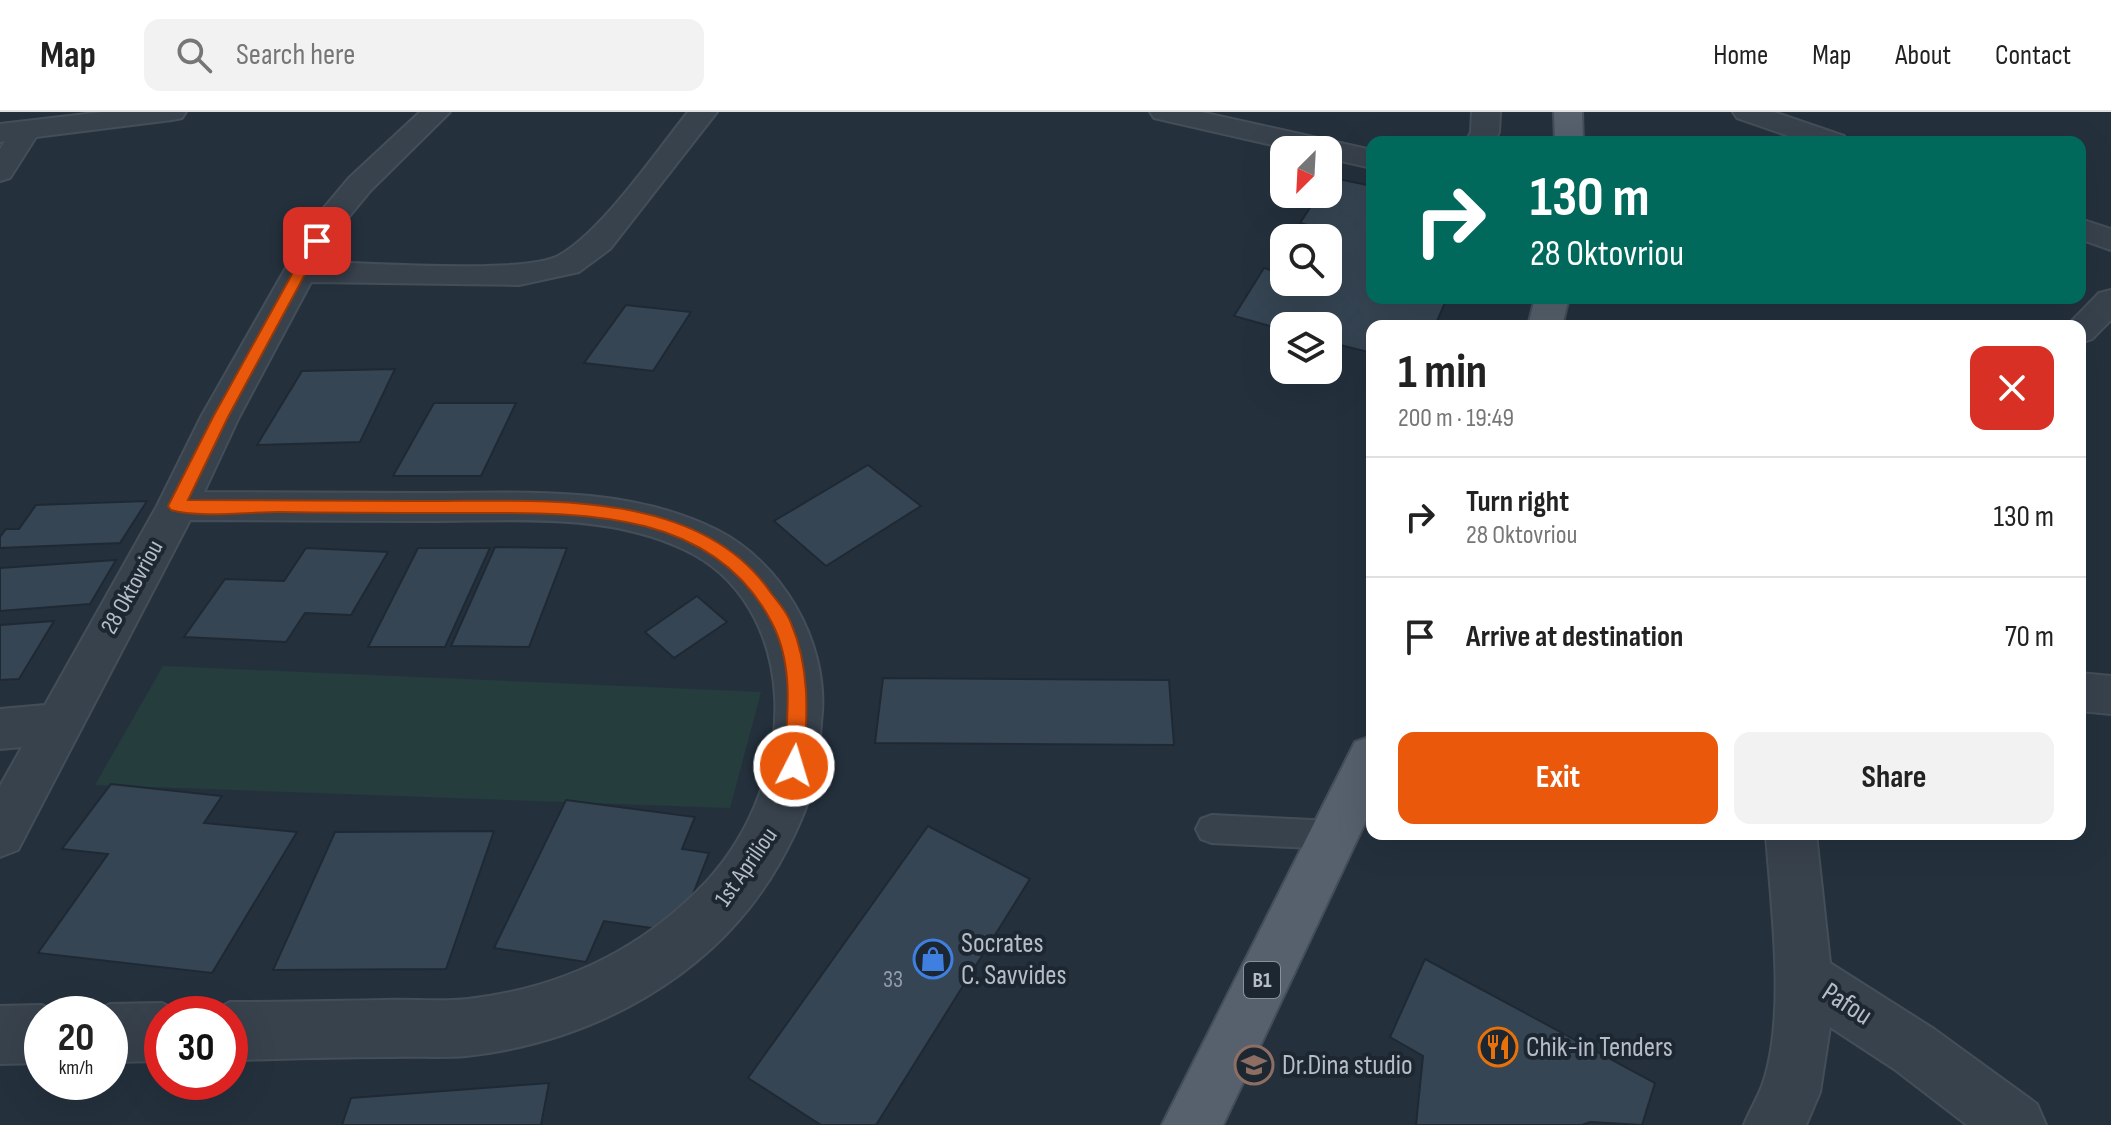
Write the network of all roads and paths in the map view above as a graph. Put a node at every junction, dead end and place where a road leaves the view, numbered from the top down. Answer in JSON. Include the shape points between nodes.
{"nodes":[{"id":1,"x":172,"y":112,"type":"edge"},
{"id":2,"x":436,"y":112,"type":"edge"},
{"id":3,"x":703,"y":112,"type":"edge"},
{"id":4,"x":1164,"y":112,"type":"edge"},
{"id":5,"x":1486,"y":112,"type":"edge"},
{"id":6,"x":1568,"y":112,"type":"edge"},
{"id":7,"x":1747,"y":112,"type":"edge"},
{"id":8,"x":1812,"y":122,"type":"edge"},
{"id":9,"x":12,"y":132,"type":"edge"},
{"id":10,"x":1483,"y":136,"type":"edge"},
{"id":11,"x":1569,"y":136,"type":"edge"},
{"id":12,"x":1827,"y":136,"type":"edge"},
{"id":13,"x":1366,"y":158,"type":"edge"},
{"id":14,"x":0,"y":172,"type":"edge"},
{"id":15,"x":2086,"y":230,"type":"edge"},
{"id":16,"x":2111,"y":240,"type":"edge"},
{"id":17,"x":301,"y":272,"type":"junction"},
{"id":18,"x":2111,"y":300,"type":"edge"},
{"id":19,"x":2086,"y":326,"type":"edge"},
{"id":20,"x":177,"y":506,"type":"junction"},
{"id":21,"x":2086,"y":693,"type":"edge"},
{"id":22,"x":2111,"y":695,"type":"edge"},
{"id":23,"x":57,"y":724,"type":"junction"},
{"id":24,"x":0,"y":729,"type":"edge"},
{"id":25,"x":1366,"y":768,"type":"edge"},
{"id":26,"x":1212,"y":829,"type":"dead end"},
{"id":27,"x":0,"y":834,"type":"edge"},
{"id":28,"x":1332,"y":835,"type":"junction"},
{"id":29,"x":1791,"y":840,"type":"edge"},
{"id":30,"x":1801,"y":976,"type":"junction"},
{"id":31,"x":248,"y":1031,"type":"edge"},
{"id":32,"x":24,"y":1034,"type":"edge"},
{"id":33,"x":0,"y":1035,"type":"edge"},
{"id":34,"x":1192,"y":1125,"type":"edge"},
{"id":35,"x":1774,"y":1125,"type":"edge"},
{"id":36,"x":2016,"y":1125,"type":"edge"}],
"edges":[{"from":1,"to":9,"type":"street"},
{"from":2,"to":17,"type":"street","name":"28 Oktovriou","via":[[342,204]]},
{"from":3,"to":17,"type":"street","via":[[599,242],[567,265],[519,275]]},
{"from":4,"to":13,"type":"street"},
{"from":5,"to":10,"type":"street"},
{"from":6,"to":11,"type":"main road"},
{"from":7,"to":8,"type":"street"},
{"from":8,"to":12,"type":"street"},
{"from":9,"to":14,"type":"street"},
{"from":15,"to":16,"type":"street"},
{"from":17,"to":20,"type":"street","name":"28 Oktovriou"},
{"from":18,"to":19,"type":"street"},
{"from":20,"to":23,"type":"street","name":"28 Oktovriou"},
{"from":20,"to":31,"type":"street","name":"1st Apriliou","via":[[575,508],[666,525],[719,550],[765,594],[789,641],[798,684],[794,766],[776,827],[726,900],[655,961],[602,992],[571,1003],[469,1027]]},
{"from":21,"to":22,"type":"street"},
{"from":23,"to":24,"type":"street"},
{"from":23,"to":27,"type":"street","name":"28 Oktovriou"},
{"from":25,"to":28,"type":"main road","number":"B1"},
{"from":26,"to":28,"type":"lane"},
{"from":28,"to":34,"type":"main road","number":"B1"},
{"from":29,"to":30,"type":"street"},
{"from":30,"to":35,"type":"street","name":"Pafou","via":[[1800,1045],[1790,1093]]},
{"from":30,"to":36,"type":"street","name":"Pafou","via":[[1914,1049]]},
{"from":32,"to":33,"type":"street"}]}
